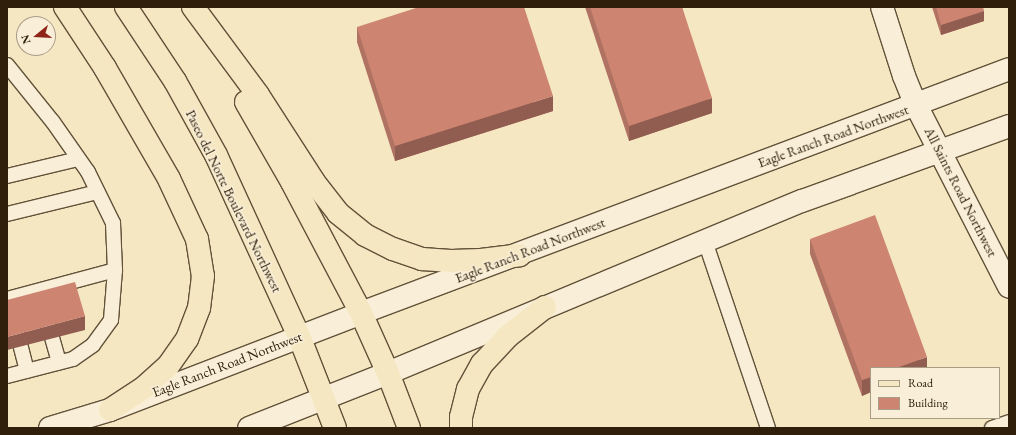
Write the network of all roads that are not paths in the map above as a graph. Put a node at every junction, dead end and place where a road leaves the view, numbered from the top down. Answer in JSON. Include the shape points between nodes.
{"nodes":[{"id":1,"x":65,"y":7,"type":"edge"},
{"id":2,"x":126,"y":7,"type":"edge"},
{"id":3,"x":188,"y":7,"type":"edge"},
{"id":4,"x":193,"y":7,"type":"edge"},
{"id":5,"x":882,"y":7,"type":"edge"},
{"id":6,"x":7,"y":66,"type":"edge"},
{"id":7,"x":1009,"y":69,"type":"edge"},
{"id":8,"x":916,"y":105,"type":"junction"},
{"id":9,"x":1009,"y":126,"type":"edge"},
{"id":10,"x":940,"y":152,"type":"junction"},
{"id":11,"x":78,"y":159,"type":"junction"},
{"id":12,"x":7,"y":176,"type":"edge"},
{"id":13,"x":97,"y":192,"type":"junction"},
{"id":14,"x":7,"y":214,"type":"edge"},
{"id":15,"x":705,"y":241,"type":"junction"},
{"id":16,"x":520,"y":255,"type":"junction"},
{"id":17,"x":115,"y":270,"type":"junction"},
{"id":18,"x":1009,"y":287,"type":"edge"},
{"id":19,"x":40,"y":291,"type":"junction"},
{"id":20,"x":8,"y":299,"type":"edge"},
{"id":21,"x":545,"y":308,"type":"junction"},
{"id":22,"x":361,"y":313,"type":"junction"},
{"id":23,"x":299,"y":336,"type":"junction"},
{"id":24,"x":59,"y":362,"type":"junction"},
{"id":25,"x":27,"y":371,"type":"junction"},
{"id":26,"x":388,"y":373,"type":"junction"},
{"id":27,"x":7,"y":376,"type":"edge"},
{"id":28,"x":324,"y":398,"type":"junction"},
{"id":29,"x":110,"y":410,"type":"junction"},
{"id":30,"x":1009,"y":422,"type":"edge"},
{"id":31,"x":50,"y":428,"type":"edge"},
{"id":32,"x":249,"y":428,"type":"edge"},
{"id":33,"x":335,"y":428,"type":"edge"},
{"id":34,"x":409,"y":428,"type":"edge"},
{"id":35,"x":461,"y":428,"type":"edge"},
{"id":36,"x":768,"y":428,"type":"edge"},
{"id":37,"x":992,"y":428,"type":"edge"}],
"edges":[{"from":1,"to":29,"type":"main road","via":[[105,68],[169,179],[197,239],[203,276],[199,308],[187,340],[168,366],[145,387]]},
{"from":2,"to":23,"type":"main road","name":"Paseo del Norte Boulevard Northwest","via":[[175,81],[216,155]]},
{"from":3,"to":22,"type":"main road","via":[[228,69],[292,182]]},
{"from":4,"to":16,"type":"main road","via":[[258,95],[314,182],[338,213],[365,235],[393,250],[422,258],[451,261]]},
{"from":5,"to":8,"type":"street","name":"All Saints Road Northwest"},
{"from":6,"to":11,"type":"lane","via":[[53,122]]},
{"from":7,"to":8,"type":"street","name":"Eagle Ranch Road Northwest"},
{"from":8,"to":10,"type":"street","name":"All Saints Road Northwest"},
{"from":8,"to":16,"type":"street","name":"Eagle Ranch Road Northwest"},
{"from":9,"to":10,"type":"street"},
{"from":10,"to":15,"type":"street","via":[[802,200]]},
{"from":10,"to":18,"type":"street","name":"All Saints Road Northwest"},
{"from":11,"to":12,"type":"lane"},
{"from":11,"to":13,"type":"lane","via":[[88,172]]},
{"from":13,"to":14,"type":"lane"},
{"from":13,"to":17,"type":"lane","via":[[113,223]]},
{"from":15,"to":21,"type":"street"},
{"from":15,"to":36,"type":"lane"},
{"from":16,"to":22,"type":"street","name":"Eagle Ranch Road Northwest"},
{"from":17,"to":19,"type":"lane"},
{"from":17,"to":24,"type":"lane","via":[[111,320],[93,345],[73,358]]},
{"from":19,"to":20,"type":"lane"},
{"from":19,"to":24,"type":"lane"},
{"from":20,"to":25,"type":"lane"},
{"from":21,"to":26,"type":"street"},
{"from":21,"to":35,"type":"main road","via":[[508,336],[482,364],[468,389]]},
{"from":22,"to":23,"type":"street","name":"Eagle Ranch Road Northwest"},
{"from":22,"to":26,"type":"main road"},
{"from":23,"to":28,"type":"main road","name":"Paseo del Norte Boulevard Northwest"},
{"from":23,"to":29,"type":"street","name":"Eagle Ranch Road Northwest"},
{"from":24,"to":25,"type":"lane"},
{"from":25,"to":27,"type":"lane"},
{"from":26,"to":28,"type":"street"},
{"from":26,"to":34,"type":"main road"},
{"from":28,"to":32,"type":"street"},
{"from":28,"to":33,"type":"main road","name":"Paseo del Norte Boulevard Northwest"},
{"from":29,"to":31,"type":"street","name":"Eagle Ranch Road Northwest"},
{"from":30,"to":37,"type":"lane"}]}
